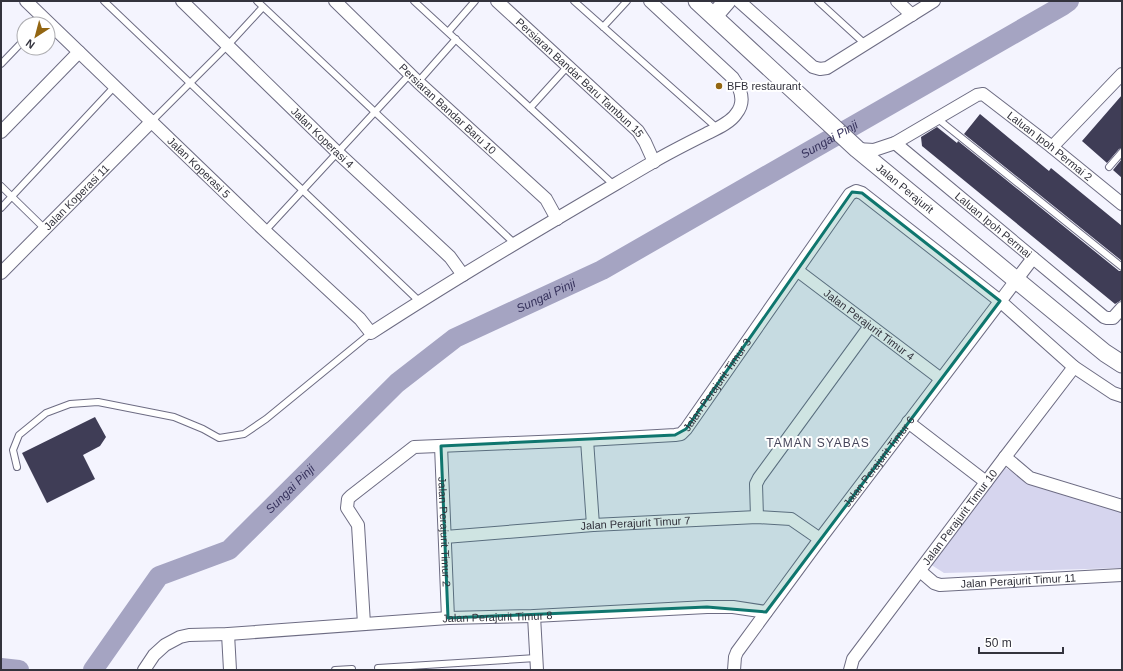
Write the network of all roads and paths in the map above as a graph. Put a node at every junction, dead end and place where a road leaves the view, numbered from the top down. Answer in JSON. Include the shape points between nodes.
{"nodes":[{"id":1,"x":26,"y":1,"type":"edge"},
{"id":2,"x":104,"y":1,"type":"edge"},
{"id":3,"x":182,"y":1,"type":"edge"},
{"id":4,"x":257,"y":1,"type":"edge"},
{"id":5,"x":335,"y":1,"type":"edge"},
{"id":6,"x":414,"y":1,"type":"edge"},
{"id":7,"x":475,"y":1,"type":"edge"},
{"id":8,"x":497,"y":1,"type":"edge"},
{"id":9,"x":574,"y":1,"type":"edge"},
{"id":10,"x":627,"y":1,"type":"edge"},
{"id":11,"x":650,"y":1,"type":"edge"},
{"id":12,"x":697,"y":1,"type":"edge"},
{"id":13,"x":727,"y":1,"type":"edge"},
{"id":14,"x":739,"y":1,"type":"edge"},
{"id":15,"x":818,"y":1,"type":"edge"},
{"id":16,"x":897,"y":1,"type":"edge"},
{"id":17,"x":934,"y":1,"type":"edge"},
{"id":18,"x":263,"y":7,"type":"junction"},
{"id":19,"x":912,"y":14,"type":"junction"},
{"id":20,"x":38,"y":16,"type":"edge"},
{"id":21,"x":714,"y":16,"type":"junction"},
{"id":22,"x":603,"y":27,"type":"junction"},
{"id":23,"x":448,"y":32,"type":"junction"},
{"id":24,"x":56,"y":33,"type":"edge"},
{"id":25,"x":456,"y":39,"type":"junction"},
{"id":26,"x":865,"y":44,"type":"junction"},
{"id":27,"x":228,"y":45,"type":"junction"},
{"id":28,"x":16,"y":48,"type":"edge"},
{"id":29,"x":79,"y":52,"type":"junction"},
{"id":30,"x":1,"y":64,"type":"edge"},
{"id":31,"x":568,"y":66,"type":"junction"},
{"id":32,"x":1122,"y":74,"type":"edge"},
{"id":33,"x":414,"y":78,"type":"junction"},
{"id":34,"x":190,"y":83,"type":"junction"},
{"id":35,"x":115,"y":86,"type":"junction"},
{"id":36,"x":530,"y":108,"type":"junction"},
{"id":37,"x":375,"y":113,"type":"junction"},
{"id":38,"x":938,"y":119,"type":"junction"},
{"id":39,"x":152,"y":121,"type":"junction"},
{"id":40,"x":717,"y":128,"type":"junction"},
{"id":41,"x":1,"y":132,"type":"edge"},
{"id":42,"x":895,"y":143,"type":"junction"},
{"id":43,"x":1052,"y":147,"type":"junction"},
{"id":44,"x":857,"y":149,"type":"junction"},
{"id":45,"x":1122,"y":152,"type":"edge"},
{"id":46,"x":338,"y":153,"type":"junction"},
{"id":47,"x":654,"y":162,"type":"junction"},
{"id":48,"x":1109,"y":167,"type":"dead end"},
{"id":49,"x":1,"y":186,"type":"edge"},
{"id":50,"x":615,"y":186,"type":"junction"},
{"id":51,"x":302,"y":191,"type":"junction"},
{"id":52,"x":12,"y":196,"type":"junction"},
{"id":53,"x":1122,"y":204,"type":"edge"},
{"id":54,"x":1,"y":208,"type":"edge"},
{"id":55,"x":557,"y":219,"type":"junction"},
{"id":56,"x":44,"y":228,"type":"junction"},
{"id":57,"x":265,"y":231,"type":"junction"},
{"id":58,"x":514,"y":243,"type":"junction"},
{"id":59,"x":1033,"y":258,"type":"junction"},
{"id":60,"x":1122,"y":267,"type":"edge"},
{"id":61,"x":798,"y":271,"type":"junction"},
{"id":62,"x":1,"y":273,"type":"edge"},
{"id":63,"x":463,"y":275,"type":"junction"},
{"id":64,"x":1017,"y":279,"type":"junction"},
{"id":65,"x":420,"y":302,"type":"junction"},
{"id":66,"x":1000,"y":302,"type":"junction"},
{"id":67,"x":1122,"y":308,"type":"edge"},
{"id":68,"x":870,"y":326,"type":"junction"},
{"id":69,"x":371,"y":334,"type":"junction"},
{"id":70,"x":1122,"y":364,"type":"edge"},
{"id":71,"x":1074,"y":367,"type":"junction"},
{"id":72,"x":941,"y":378,"type":"junction"},
{"id":73,"x":1122,"y":396,"type":"edge"},
{"id":74,"x":908,"y":422,"type":"junction"},
{"id":75,"x":587,"y":440,"type":"junction"},
{"id":76,"x":441,"y":446,"type":"junction"},
{"id":77,"x":1004,"y":457,"type":"junction"},
{"id":78,"x":17,"y":467,"type":"dead end"},
{"id":79,"x":986,"y":482,"type":"junction"},
{"id":80,"x":1122,"y":506,"type":"edge"},
{"id":81,"x":757,"y":517,"type":"junction"},
{"id":82,"x":593,"y":525,"type":"junction"},
{"id":83,"x":445,"y":537,"type":"junction"},
{"id":84,"x":820,"y":539,"type":"junction"},
{"id":85,"x":920,"y":571,"type":"junction"},
{"id":86,"x":1122,"y":575,"type":"edge"},
{"id":87,"x":766,"y":612,"type":"junction"},
{"id":88,"x":534,"y":616,"type":"junction"},
{"id":89,"x":448,"y":618,"type":"junction"},
{"id":90,"x":364,"y":624,"type":"junction"},
{"id":91,"x":228,"y":634,"type":"junction"},
{"id":92,"x":536,"y":658,"type":"junction"},
{"id":93,"x":378,"y":668,"type":"dead end"},
{"id":94,"x":352,"y":669,"type":"edge"},
{"id":95,"x":144,"y":670,"type":"edge"},
{"id":96,"x":230,"y":670,"type":"edge"},
{"id":97,"x":335,"y":670,"type":"edge"},
{"id":98,"x":537,"y":670,"type":"edge"},
{"id":99,"x":734,"y":670,"type":"edge"},
{"id":100,"x":850,"y":670,"type":"edge"}],
"edges":[{"from":1,"to":20,"type":"street","name":"Jalan Koperasi 5"},
{"from":2,"to":34,"type":"lane"},
{"from":3,"to":27,"type":"street","name":"Jalan Koperasi 4"},
{"from":4,"to":18,"type":"lane"},
{"from":5,"to":33,"type":"street","name":"Persiaran Bandar Baru 10"},
{"from":6,"to":23,"type":"lane"},
{"from":7,"to":23,"type":"lane"},
{"from":8,"to":31,"type":"street","name":"Persiaran Bandar Baru Tambun 15"},
{"from":9,"to":22,"type":"lane"},
{"from":10,"to":22,"type":"lane"},
{"from":11,"to":40,"type":"street","via":[[739,86],[742,96],[739,110]]},
{"from":12,"to":21,"type":"street","name":"Jalan Perajurit"},
{"from":13,"to":21,"type":"street"},
{"from":14,"to":26,"type":"street","via":[[820,70]]},
{"from":15,"to":26,"type":"lane"},
{"from":16,"to":19,"type":"street"},
{"from":17,"to":19,"type":"street"},
{"from":18,"to":27,"type":"lane"},
{"from":18,"to":37,"type":"lane"},
{"from":19,"to":26,"type":"street"},
{"from":21,"to":44,"type":"street","name":"Jalan Perajurit"},
{"from":22,"to":40,"type":"lane"},
{"from":23,"to":25,"type":"lane"},
{"from":24,"to":29,"type":"street","name":"Jalan Koperasi 5"},
{"from":25,"to":33,"type":"lane"},
{"from":25,"to":36,"type":"lane"},
{"from":27,"to":34,"type":"lane"},
{"from":27,"to":46,"type":"street","name":"Jalan Koperasi 4"},
{"from":28,"to":30,"type":"lane"},
{"from":29,"to":35,"type":"street","name":"Jalan Koperasi 5"},
{"from":29,"to":41,"type":"street"},
{"from":31,"to":36,"type":"lane"},
{"from":31,"to":47,"type":"street","name":"Persiaran Bandar Baru Tambun 15","via":[[638,131],[646,142]]},
{"from":32,"to":43,"type":"street"},
{"from":33,"to":37,"type":"lane"},
{"from":33,"to":55,"type":"street","name":"Persiaran Bandar Baru 10","via":[[546,199]]},
{"from":34,"to":39,"type":"lane"},
{"from":34,"to":51,"type":"lane"},
{"from":35,"to":39,"type":"street","name":"Jalan Koperasi 5"},
{"from":35,"to":52,"type":"lane"},
{"from":36,"to":50,"type":"lane"},
{"from":37,"to":46,"type":"lane"},
{"from":37,"to":58,"type":"lane"},
{"from":38,"to":42,"type":"street"},
{"from":38,"to":43,"type":"street","name":"Laluan Ipoh Permai 2","via":[[976,95],[983,94]]},
{"from":38,"to":60,"type":"lane"},
{"from":39,"to":56,"type":"street","name":"Jalan Koperasi 11"},
{"from":39,"to":57,"type":"street","name":"Jalan Koperasi 5"},
{"from":40,"to":47,"type":"street"},
{"from":42,"to":44,"type":"street","via":[[874,150]]},
{"from":42,"to":59,"type":"street","name":"Laluan Ipoh Permai"},
{"from":43,"to":53,"type":"street","name":"Laluan Ipoh Permai 2"},
{"from":44,"to":64,"type":"street","name":"Jalan Perajurit"},
{"from":45,"to":48,"type":"lane"},
{"from":46,"to":51,"type":"lane"},
{"from":46,"to":63,"type":"street","name":"Jalan Koperasi 4","via":[[450,257]]},
{"from":47,"to":50,"type":"street"},
{"from":49,"to":52,"type":"lane"},
{"from":50,"to":55,"type":"street"},
{"from":51,"to":57,"type":"lane"},
{"from":51,"to":65,"type":"lane"},
{"from":52,"to":54,"type":"lane"},
{"from":52,"to":56,"type":"lane"},
{"from":55,"to":58,"type":"street"},
{"from":56,"to":62,"type":"street","name":"Jalan Koperasi 11"},
{"from":57,"to":69,"type":"street","name":"Jalan Koperasi 5","via":[[360,319]]},
{"from":58,"to":63,"type":"street"},
{"from":59,"to":64,"type":"street","name":"Jalan Perajurit Timur 6"},
{"from":59,"to":67,"type":"street","name":"Laluan Ipoh Permai","via":[[1107,318],[1114,318]]},
{"from":61,"to":66,"type":"street","name":"Jalan Perajurit Timur 3","via":[[850,194],[856,191],[862,193]]},
{"from":61,"to":68,"type":"street","name":"Jalan Perajurit Timur 4"},
{"from":61,"to":75,"type":"street","name":"Jalan Perajurit Timur 3","via":[[684,432],[675,435]]},
{"from":63,"to":65,"type":"street"},
{"from":64,"to":66,"type":"street","name":"Jalan Perajurit Timur 6"},
{"from":64,"to":70,"type":"street","name":"Jalan Perajurit","via":[[1104,353]]},
{"from":65,"to":69,"type":"street"},
{"from":66,"to":71,"type":"street"},
{"from":66,"to":72,"type":"street","name":"Jalan Perajurit Timur 6"},
{"from":68,"to":72,"type":"street","name":"Jalan Perajurit Timur 4"},
{"from":68,"to":81,"type":"street","via":[[759,478],[756,484]]},
{"from":69,"to":78,"type":"lane","via":[[266,420],[244,434],[220,438],[174,417],[98,402],[70,404],[46,413],[19,435],[13,450]]},
{"from":71,"to":73,"type":"street","via":[[1113,393]]},
{"from":71,"to":77,"type":"street","name":"Jalan Perajurit Timur 10"},
{"from":72,"to":74,"type":"street","name":"Jalan Perajurit Timur 6"},
{"from":74,"to":79,"type":"street"},
{"from":74,"to":84,"type":"street","name":"Jalan Perajurit Timur 6"},
{"from":75,"to":76,"type":"street","name":"Jalan Perajurit Timur 3"},
{"from":75,"to":82,"type":"street"},
{"from":76,"to":83,"type":"street","name":"Jalan Perajurit Timur 2"},
{"from":76,"to":90,"type":"street","name":"Jalan Perajurit Timur 3","via":[[414,447],[348,499],[346,504],[349,512],[358,525]]},
{"from":77,"to":79,"type":"street","name":"Jalan Perajurit Timur 10"},
{"from":77,"to":80,"type":"street","via":[[1030,478]]},
{"from":79,"to":85,"type":"street","name":"Jalan Perajurit Timur 10"},
{"from":81,"to":82,"type":"street","name":"Jalan Perajurit Timur 7"},
{"from":81,"to":84,"type":"street","name":"Jalan Perajurit Timur 7","via":[[791,519]]},
{"from":82,"to":83,"type":"street","name":"Jalan Perajurit Timur 7"},
{"from":83,"to":89,"type":"street","name":"Jalan Perajurit Timur 2"},
{"from":84,"to":87,"type":"street","name":"Jalan Perajurit Timur 6"},
{"from":85,"to":86,"type":"street","name":"Jalan Perajurit Timur 11","via":[[940,585]]},
{"from":85,"to":100,"type":"street","name":"Jalan Perajurit Timur 10","via":[[853,659]]},
{"from":87,"to":88,"type":"street","name":"Jalan Perajurit Timur 8","via":[[733,607],[707,607]]},
{"from":87,"to":99,"type":"street","name":"Jalan Perajurit Timur 6","via":[[737,652]]},
{"from":88,"to":89,"type":"street","name":"Jalan Perajurit Timur 8"},
{"from":88,"to":92,"type":"street"},
{"from":89,"to":90,"type":"street","name":"Jalan Perajurit Timur 8"},
{"from":90,"to":91,"type":"street","name":"Jalan Perajurit Timur 8"},
{"from":91,"to":95,"type":"street","name":"Jalan Perajurit Timur 8","via":[[180,637],[160,650]]},
{"from":91,"to":96,"type":"street"},
{"from":92,"to":93,"type":"lane"},
{"from":92,"to":98,"type":"street"},
{"from":94,"to":97,"type":"lane"}]}
